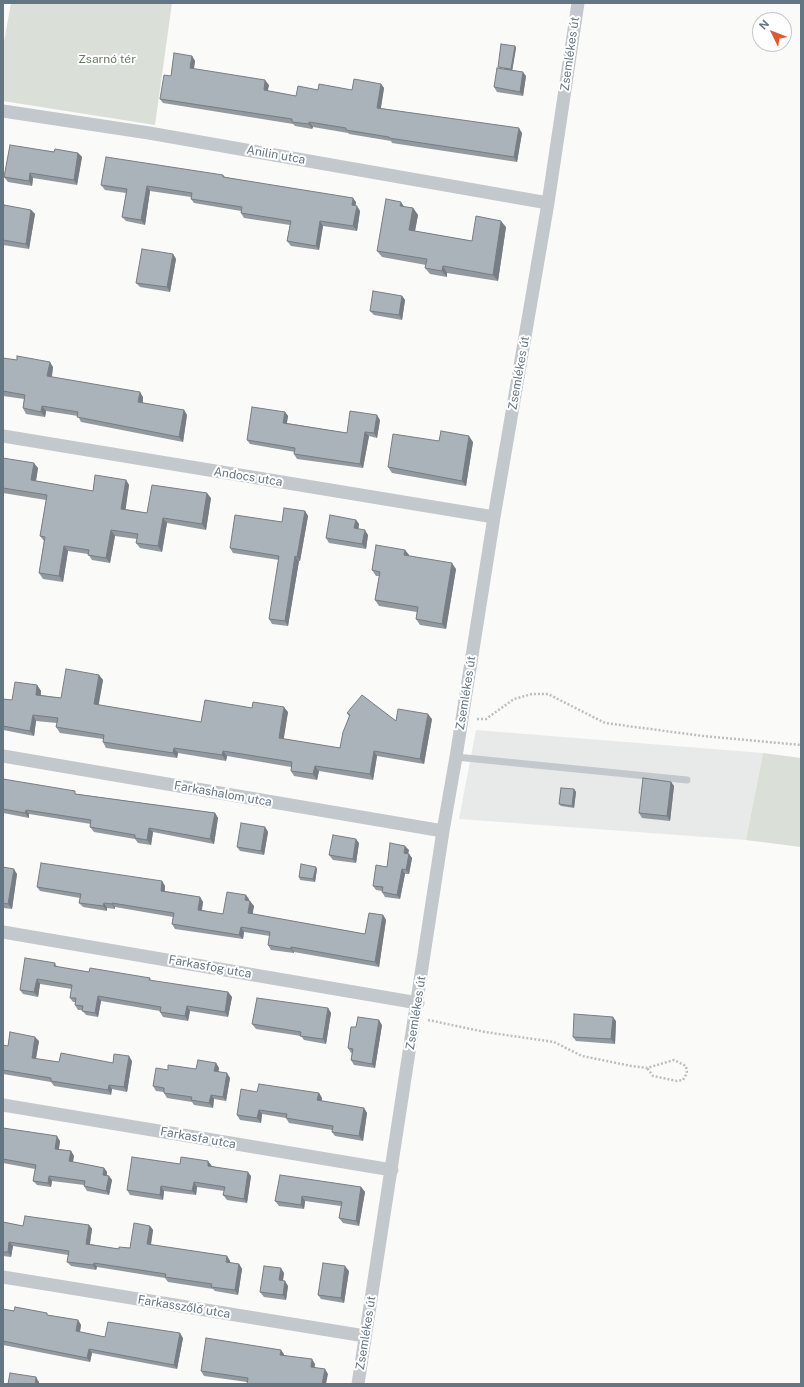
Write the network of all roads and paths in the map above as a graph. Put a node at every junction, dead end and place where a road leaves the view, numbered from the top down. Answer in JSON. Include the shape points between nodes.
{"nodes":[{"id":1,"x":578,"y":3,"type":"edge"},
{"id":2,"x":3,"y":111,"type":"edge"},
{"id":3,"x":548,"y":203,"type":"junction"},
{"id":4,"x":3,"y":436,"type":"edge"},
{"id":5,"x":494,"y":517,"type":"junction"},
{"id":6,"x":462,"y":719,"type":"junction"},
{"id":7,"x":801,"y":745,"type":"edge"},
{"id":8,"x":3,"y":756,"type":"edge"},
{"id":9,"x":456,"y":757,"type":"junction"},
{"id":10,"x":687,"y":780,"type":"dead end"},
{"id":11,"x":443,"y":832,"type":"junction"},
{"id":12,"x":3,"y":932,"type":"edge"},
{"id":13,"x":418,"y":1003,"type":"junction"},
{"id":14,"x":431,"y":1020,"type":"dead end"},
{"id":15,"x":647,"y":1068,"type":"junction"},
{"id":16,"x":3,"y":1105,"type":"edge"},
{"id":17,"x":392,"y":1170,"type":"junction"},
{"id":18,"x":3,"y":1277,"type":"edge"},
{"id":19,"x":365,"y":1336,"type":"junction"},
{"id":20,"x":358,"y":1384,"type":"edge"}],
"edges":[{"from":1,"to":3,"type":"street","name":"Zsemlékes út"},
{"from":2,"to":3,"type":"street","name":"Anilin utca","via":[[149,133]]},
{"from":3,"to":5,"type":"street","name":"Zsemlékes út"},
{"from":4,"to":5,"type":"street","name":"Andocs utca"},
{"from":5,"to":6,"type":"street","name":"Zsemlékes út"},
{"from":6,"to":7,"type":"path","via":[[486,719],[514,699],[532,694],[548,694],[605,723]]},
{"from":6,"to":9,"type":"street","name":"Zsemlékes út"},
{"from":8,"to":11,"type":"street","name":"Farkashalom utca"},
{"from":9,"to":10,"type":"lane"},
{"from":9,"to":11,"type":"street","name":"Zsemlékes út"},
{"from":11,"to":13,"type":"street","name":"Zsemlékes út"},
{"from":12,"to":13,"type":"street","name":"Farkasfog utca"},
{"from":13,"to":17,"type":"street","name":"Zsemlékes út"},
{"from":14,"to":15,"type":"path","via":[[485,1032],[554,1042],[582,1056]]},
{"from":15,"to":15,"type":"path","via":[[674,1060],[686,1066],[687,1073],[683,1080],[677,1081],[653,1076]]},
{"from":16,"to":17,"type":"street","name":"Farkasfa utca"},
{"from":17,"to":19,"type":"street","name":"Zsemlékes út"},
{"from":18,"to":19,"type":"street","name":"Farkasszőlő utca"},
{"from":19,"to":20,"type":"street","name":"Zsemlékes út"}]}
